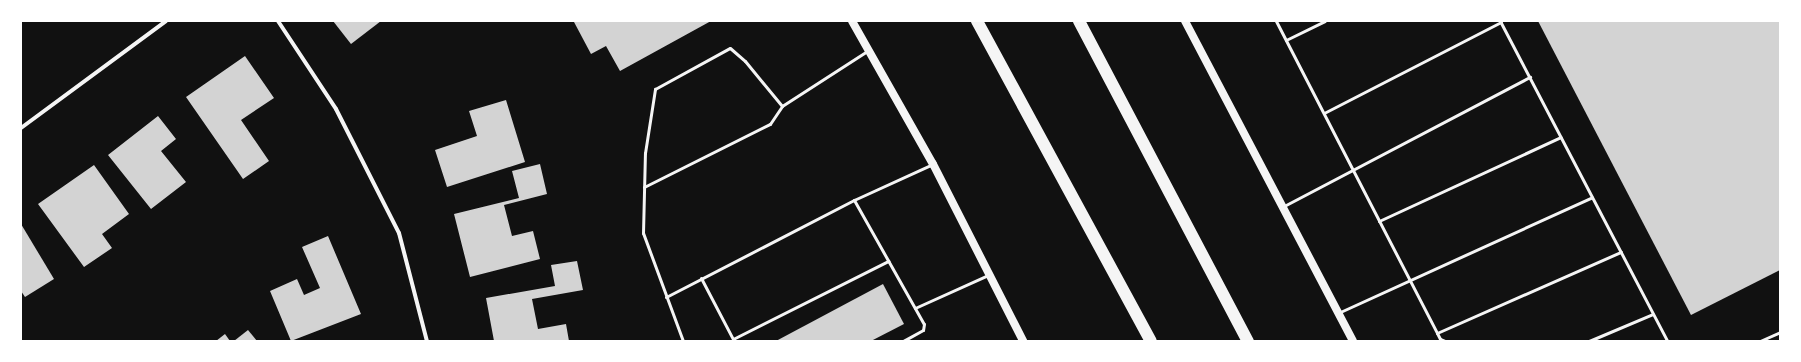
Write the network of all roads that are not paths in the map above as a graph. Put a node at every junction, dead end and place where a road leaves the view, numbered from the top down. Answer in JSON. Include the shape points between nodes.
{"nodes":[{"id":1,"x":166,"y":21,"type":"edge"},
{"id":2,"x":278,"y":21,"type":"edge"},
{"id":3,"x":852,"y":21,"type":"edge"},
{"id":4,"x":977,"y":21,"type":"edge"},
{"id":5,"x":1079,"y":21,"type":"edge"},
{"id":6,"x":1185,"y":21,"type":"edge"},
{"id":7,"x":1276,"y":21,"type":"edge"},
{"id":8,"x":1325,"y":21,"type":"edge"},
{"id":9,"x":1501,"y":22,"type":"edge"},
{"id":10,"x":1286,"y":40,"type":"junction"},
{"id":11,"x":867,"y":51,"type":"junction"},
{"id":12,"x":1530,"y":77,"type":"junction"},
{"id":13,"x":782,"y":106,"type":"junction"},
{"id":14,"x":1324,"y":113,"type":"junction"},
{"id":15,"x":21,"y":128,"type":"edge"},
{"id":16,"x":1561,"y":137,"type":"junction"},
{"id":17,"x":932,"y":164,"type":"junction"},
{"id":18,"x":1352,"y":169,"type":"junction"},
{"id":19,"x":644,"y":187,"type":"junction"},
{"id":20,"x":1592,"y":197,"type":"junction"},
{"id":21,"x":854,"y":200,"type":"junction"},
{"id":22,"x":1284,"y":206,"type":"junction"},
{"id":23,"x":1379,"y":221,"type":"junction"},
{"id":24,"x":1621,"y":252,"type":"junction"},
{"id":25,"x":888,"y":261,"type":"junction"},
{"id":26,"x":989,"y":275,"type":"junction"},
{"id":27,"x":701,"y":278,"type":"junction"},
{"id":28,"x":1410,"y":280,"type":"junction"},
{"id":29,"x":666,"y":297,"type":"junction"},
{"id":30,"x":915,"y":308,"type":"junction"},
{"id":31,"x":1338,"y":313,"type":"junction"},
{"id":32,"x":1653,"y":314,"type":"junction"},
{"id":33,"x":1780,"y":332,"type":"edge"},
{"id":34,"x":1437,"y":333,"type":"junction"},
{"id":35,"x":734,"y":340,"type":"edge"},
{"id":36,"x":426,"y":341,"type":"edge"},
{"id":37,"x":683,"y":341,"type":"edge"},
{"id":38,"x":903,"y":341,"type":"edge"},
{"id":39,"x":1023,"y":341,"type":"edge"},
{"id":40,"x":1150,"y":341,"type":"edge"},
{"id":41,"x":1248,"y":341,"type":"edge"},
{"id":42,"x":1353,"y":341,"type":"edge"},
{"id":43,"x":1445,"y":341,"type":"edge"},
{"id":44,"x":1589,"y":341,"type":"edge"},
{"id":45,"x":1667,"y":341,"type":"edge"},
{"id":46,"x":1760,"y":341,"type":"edge"}],
"edges":[{"from":1,"to":15,"type":"street"},
{"from":2,"to":36,"type":"street","via":[[336,110],[399,233]]},
{"from":3,"to":11,"type":"main road"},
{"from":4,"to":40,"type":"highway"},
{"from":5,"to":41,"type":"highway"},
{"from":6,"to":22,"type":"main road"},
{"from":7,"to":10,"type":"lane"},
{"from":8,"to":10,"type":"lane"},
{"from":9,"to":12,"type":"lane"},
{"from":9,"to":14,"type":"lane"},
{"from":10,"to":14,"type":"lane"},
{"from":11,"to":13,"type":"lane"},
{"from":11,"to":17,"type":"main road"},
{"from":12,"to":16,"type":"lane"},
{"from":12,"to":18,"type":"lane"},
{"from":13,"to":19,"type":"lane","via":[[770,124]]},
{"from":13,"to":19,"type":"lane","via":[[745,61],[730,48],[655,89],[645,153]]},
{"from":14,"to":18,"type":"lane"},
{"from":16,"to":20,"type":"lane"},
{"from":16,"to":23,"type":"lane"},
{"from":17,"to":21,"type":"lane"},
{"from":17,"to":26,"type":"main road"},
{"from":18,"to":22,"type":"lane"},
{"from":18,"to":23,"type":"lane"},
{"from":19,"to":29,"type":"lane","via":[[643,233]]},
{"from":20,"to":24,"type":"lane"},
{"from":20,"to":28,"type":"lane"},
{"from":21,"to":25,"type":"lane"},
{"from":21,"to":27,"type":"lane"},
{"from":22,"to":31,"type":"main road"},
{"from":23,"to":28,"type":"lane"},
{"from":24,"to":32,"type":"lane"},
{"from":24,"to":34,"type":"lane"},
{"from":25,"to":30,"type":"lane"},
{"from":25,"to":35,"type":"lane"},
{"from":26,"to":30,"type":"lane"},
{"from":26,"to":39,"type":"main road"},
{"from":27,"to":29,"type":"lane"},
{"from":27,"to":35,"type":"lane"},
{"from":28,"to":31,"type":"lane"},
{"from":28,"to":34,"type":"lane"},
{"from":29,"to":37,"type":"lane"},
{"from":30,"to":38,"type":"lane","via":[[924,324],[923,330]]},
{"from":31,"to":42,"type":"main road"},
{"from":32,"to":44,"type":"lane"},
{"from":32,"to":45,"type":"lane"},
{"from":33,"to":46,"type":"lane"},
{"from":34,"to":43,"type":"lane","via":[[1440,339]]}]}
